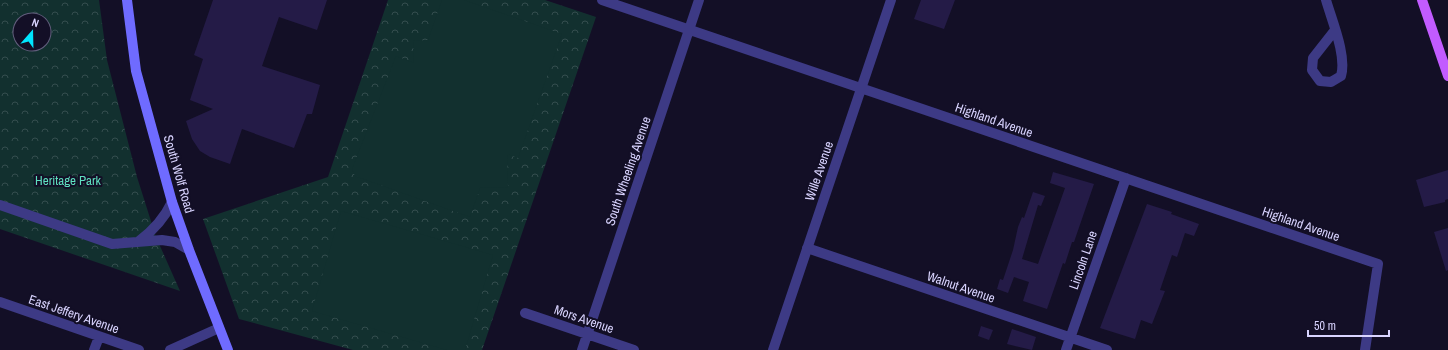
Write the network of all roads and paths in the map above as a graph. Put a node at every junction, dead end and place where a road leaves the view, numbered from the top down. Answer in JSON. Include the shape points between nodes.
{"nodes":[{"id":1,"x":127,"y":0,"type":"edge"},
{"id":2,"x":602,"y":0,"type":"edge"},
{"id":3,"x":699,"y":0,"type":"edge"},
{"id":4,"x":891,"y":0,"type":"edge"},
{"id":5,"x":1326,"y":0,"type":"edge"},
{"id":6,"x":1422,"y":0,"type":"edge"},
{"id":7,"x":689,"y":30,"type":"junction"},
{"id":8,"x":1335,"y":30,"type":"junction"},
{"id":9,"x":1448,"y":76,"type":"edge"},
{"id":10,"x":861,"y":88,"type":"junction"},
{"id":11,"x":1126,"y":178,"type":"junction"},
{"id":12,"x":172,"y":202,"type":"junction"},
{"id":13,"x":0,"y":205,"type":"edge"},
{"id":14,"x":139,"y":241,"type":"junction"},
{"id":15,"x":807,"y":248,"type":"junction"},
{"id":16,"x":189,"y":250,"type":"junction"},
{"id":17,"x":0,"y":302,"type":"edge"},
{"id":18,"x":525,"y":313,"type":"dead end"},
{"id":19,"x":219,"y":328,"type":"junction"},
{"id":20,"x":587,"y":334,"type":"junction"},
{"id":21,"x":99,"y":337,"type":"junction"},
{"id":22,"x":1070,"y":338,"type":"junction"},
{"id":23,"x":94,"y":350,"type":"edge"},
{"id":24,"x":139,"y":350,"type":"edge"},
{"id":25,"x":170,"y":350,"type":"edge"},
{"id":26,"x":228,"y":350,"type":"edge"},
{"id":27,"x":582,"y":350,"type":"edge"},
{"id":28,"x":634,"y":350,"type":"edge"},
{"id":29,"x":773,"y":350,"type":"edge"},
{"id":30,"x":1066,"y":350,"type":"edge"},
{"id":31,"x":1107,"y":350,"type":"edge"},
{"id":32,"x":1365,"y":350,"type":"edge"}],
"edges":[{"from":1,"to":12,"type":"main road","name":"South Wolf Road","via":[[136,71]]},
{"from":2,"to":7,"type":"street","name":"Highland Avenue"},
{"from":3,"to":7,"type":"street","name":"South Wheeling Avenue"},
{"from":4,"to":10,"type":"street","name":"Wille Avenue"},
{"from":5,"to":8,"type":"street"},
{"from":6,"to":9,"type":"main road"},
{"from":7,"to":10,"type":"street","name":"Highland Avenue"},
{"from":7,"to":20,"type":"street","name":"South Wheeling Avenue"},
{"from":8,"to":8,"type":"street","via":[[1344,66],[1341,76],[1331,82],[1320,81],[1312,70],[1313,58]]},
{"from":10,"to":11,"type":"street","name":"Highland Avenue"},
{"from":10,"to":15,"type":"street","name":"Wille Avenue"},
{"from":11,"to":22,"type":"street","name":"Lincoln Lane"},
{"from":11,"to":32,"type":"street","name":"Highland Avenue","via":[[1378,264]]},
{"from":12,"to":14,"type":"street","via":[[156,229]]},
{"from":12,"to":16,"type":"main road","name":"South Wolf Road"},
{"from":13,"to":14,"type":"street","via":[[112,244]]},
{"from":14,"to":16,"type":"street","via":[[175,242]]},
{"from":15,"to":22,"type":"street","name":"Walnut Avenue"},
{"from":15,"to":29,"type":"street","name":"Wille Avenue"},
{"from":16,"to":19,"type":"main road","name":"South Wolf Road"},
{"from":17,"to":21,"type":"street","name":"East Jeffery Avenue"},
{"from":18,"to":20,"type":"street","name":"Mors Avenue"},
{"from":19,"to":25,"type":"street"},
{"from":19,"to":26,"type":"main road","name":"South Wolf Road"},
{"from":20,"to":27,"type":"street","name":"South Wheeling Avenue"},
{"from":20,"to":28,"type":"street","name":"Mors Avenue"},
{"from":21,"to":23,"type":"street"},
{"from":21,"to":24,"type":"street","name":"East Jeffery Avenue"},
{"from":22,"to":30,"type":"street","name":"Lincoln Lane"},
{"from":22,"to":31,"type":"street","name":"Walnut Avenue"}]}
